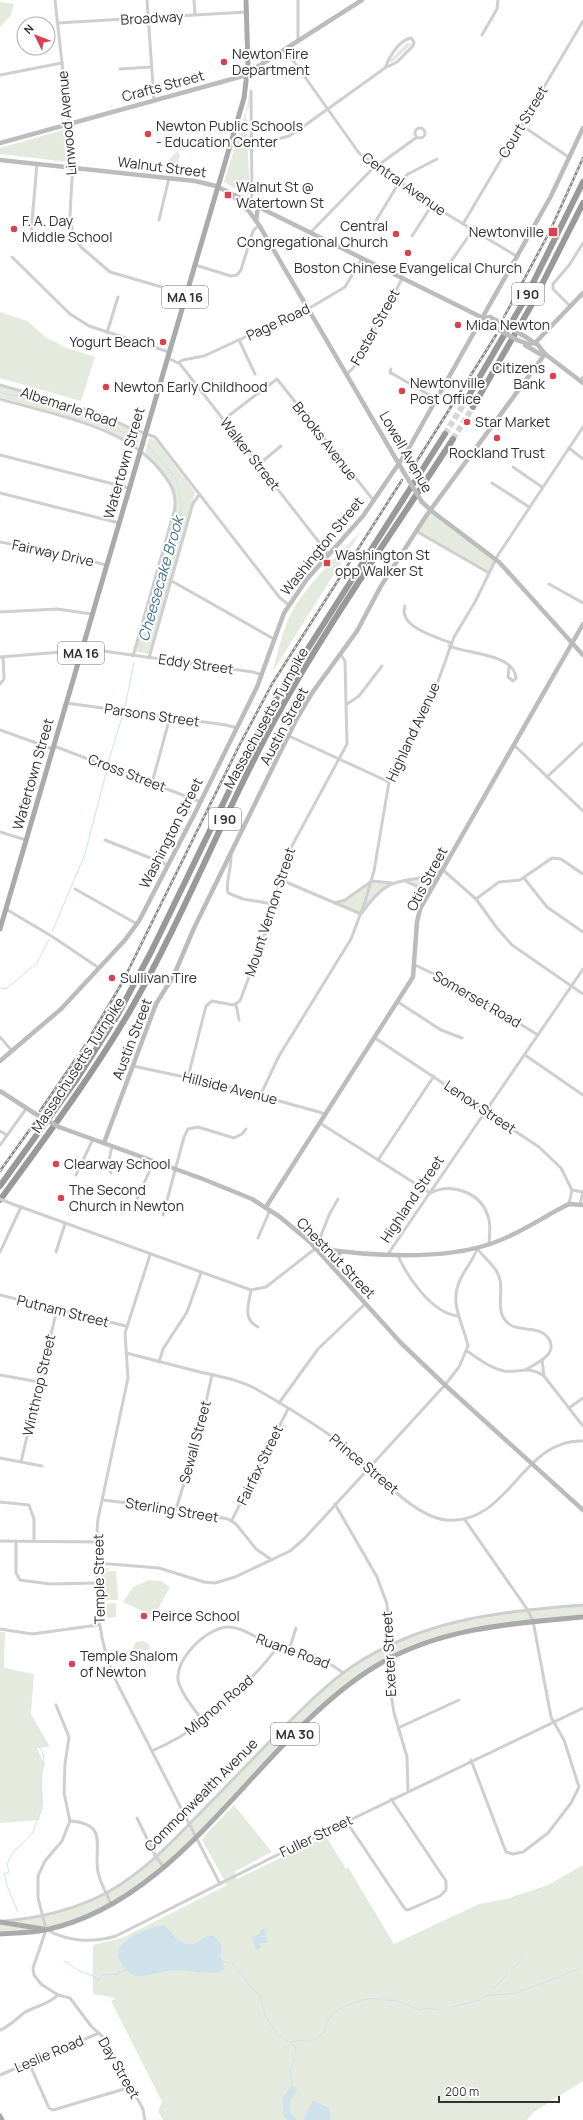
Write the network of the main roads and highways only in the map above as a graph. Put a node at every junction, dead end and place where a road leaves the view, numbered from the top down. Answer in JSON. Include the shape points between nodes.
{"nodes":[{"id":1,"x":246,"y":0,"type":"edge"},
{"id":2,"x":362,"y":0,"type":"edge"},
{"id":3,"x":248,"y":73,"type":"junction"},
{"id":4,"x":583,"y":128,"type":"edge"},
{"id":5,"x":0,"y":143,"type":"edge"},
{"id":6,"x":0,"y":160,"type":"edge"},
{"id":7,"x":583,"y":182,"type":"edge"},
{"id":8,"x":218,"y":187,"type":"junction"},
{"id":9,"x":229,"y":192,"type":"junction"},
{"id":10,"x":583,"y":204,"type":"edge"},
{"id":11,"x":258,"y":207,"type":"junction"},
{"id":12,"x":258,"y":223,"type":"junction"},
{"id":13,"x":583,"y":293,"type":"edge"},
{"id":14,"x":483,"y":318,"type":"junction"},
{"id":15,"x":517,"y":340,"type":"junction"},
{"id":16,"x":535,"y":343,"type":"junction"},
{"id":17,"x":545,"y":354,"type":"junction"},
{"id":18,"x":582,"y":380,"type":"edge"},
{"id":19,"x":465,"y":402,"type":"tunnel mouth"},
{"id":20,"x":473,"y":407,"type":"tunnel mouth"},
{"id":21,"x":445,"y":434,"type":"tunnel mouth"},
{"id":22,"x":453,"y":439,"type":"tunnel mouth"},
{"id":23,"x":399,"y":464,"type":"junction"},
{"id":24,"x":430,"y":510,"type":"junction"},
{"id":25,"x":583,"y":624,"type":"edge"},
{"id":26,"x":572,"y":643,"type":"junction"},
{"id":27,"x":583,"y":655,"type":"edge"},
{"id":28,"x":0,"y":929,"type":"edge"},
{"id":29,"x":0,"y":1061,"type":"edge"},
{"id":30,"x":0,"y":1091,"type":"edge"},
{"id":31,"x":104,"y":1143,"type":"junction"},
{"id":32,"x":0,"y":1186,"type":"edge"},
{"id":33,"x":0,"y":1200,"type":"edge"},
{"id":34,"x":582,"y":1205,"type":"edge"},
{"id":35,"x":268,"y":1209,"type":"junction"},
{"id":36,"x":316,"y":1248,"type":"junction"},
{"id":37,"x":340,"y":1252,"type":"junction"},
{"id":38,"x":332,"y":1267,"type":"junction"},
{"id":39,"x":583,"y":1510,"type":"edge"},
{"id":40,"x":583,"y":1616,"type":"edge"},
{"id":41,"x":0,"y":1922,"type":"edge"},
{"id":42,"x":46,"y":1929,"type":"junction"},
{"id":43,"x":0,"y":1934,"type":"edge"},
{"id":44,"x":0,"y":2116,"type":"edge"},
{"id":45,"x":2,"y":2120,"type":"edge"}],
"edges":[{"from":1,"to":3,"type":"main road","name":"Watertown Street","number":"MA 16"},
{"from":2,"to":3,"type":"main road","name":"Crafts Street"},
{"from":3,"to":5,"type":"main road","name":"Crafts Street"},
{"from":3,"to":8,"type":"main road","name":"Watertown Street","number":"MA 16","via":[[244,98]]},
{"from":4,"to":14,"type":"main road","name":"Washington Street","via":[[518,257]]},
{"from":6,"to":8,"type":"main road","name":"Walnut Street","via":[[169,178]]},
{"from":7,"to":19,"type":"highway","number":"I 90","via":[[524,301]]},
{"from":8,"to":9,"type":"main road","name":"Walnut Street"},
{"from":8,"to":28,"type":"main road","name":"Watertown Street","number":"MA 16"},
{"from":9,"to":11,"type":"main road","name":"Walnut Street"},
{"from":9,"to":12,"type":"main road","name":"Lowell Avenue"},
{"from":10,"to":20,"type":"highway","number":"I 90","via":[[534,300]]},
{"from":11,"to":12,"type":"main road"},
{"from":11,"to":14,"type":"main road","name":"Walnut Street"},
{"from":12,"to":23,"type":"main road","name":"Lowell Avenue"},
{"from":13,"to":16,"type":"main road"},
{"from":14,"to":15,"type":"main road","name":"Walnut Street","bridge":true},
{"from":14,"to":16,"type":"main road","name":"Walnut Street","bridge":true,"via":[[497,321]]},
{"from":14,"to":23,"type":"main road","name":"Washington Street"},
{"from":15,"to":16,"type":"main road","via":[[528,344]]},
{"from":15,"to":17,"type":"main road","name":"Walnut Street","via":[[540,354]]},
{"from":16,"to":17,"type":"main road","name":"Walnut Street"},
{"from":17,"to":18,"type":"main road","name":"Walnut Street"},
{"from":17,"to":24,"type":"main road","name":"Austin Street"},
{"from":21,"to":32,"type":"highway","name":"Massachusetts Turnpike","number":"I 90","via":[[277,697],[149,957],[117,1016],[68,1091]]},
{"from":22,"to":33,"type":"highway","name":"Massachusetts Turnpike","number":"I 90","via":[[280,710],[159,956],[124,1021],[84,1084]]},
{"from":23,"to":24,"type":"main road","name":"Lowell Avenue","bridge":true,"via":[[422,502]]},
{"from":23,"to":29,"type":"main road","name":"Washington Street","via":[[354,528],[305,582],[289,605],[262,675],[237,728],[137,924],[59,1012]]},
{"from":24,"to":26,"type":"main road","name":"Lowell Avenue","via":[[496,559]]},
{"from":24,"to":31,"type":"main road","name":"Austin Street","via":[[381,586],[362,623],[305,705],[289,736],[230,851],[174,975],[156,1004]]},
{"from":25,"to":26,"type":"main road","name":"Otis Street"},
{"from":26,"to":27,"type":"main road","name":"Lowell Avenue"},
{"from":26,"to":35,"type":"main road","name":"Otis Street","via":[[426,899],[417,922],[414,977]]},
{"from":30,"to":31,"type":"main road","name":"Chestnut Street","bridge":true,"via":[[59,1127]]},
{"from":31,"to":35,"type":"main road","name":"Chestnut Street","via":[[238,1193]]},
{"from":34,"to":37,"type":"main road","name":"Highland Street","via":[[569,1204],[523,1230],[477,1248],[456,1252],[397,1254]]},
{"from":35,"to":36,"type":"main road","name":"Chestnut Street"},
{"from":36,"to":37,"type":"main road","name":"Highland Street"},
{"from":36,"to":38,"type":"main road","name":"Chestnut Street"},
{"from":37,"to":38,"type":"main road"},
{"from":38,"to":39,"type":"main road","name":"Chestnut Street","via":[[401,1343]]},
{"from":40,"to":42,"type":"main road","name":"Commonwealth Avenue","number":"MA 30","via":[[463,1632],[440,1638],[390,1658],[356,1678],[325,1704],[164,1867],[135,1890],[87,1916]]},
{"from":41,"to":42,"type":"main road","name":"Commonwealth Avenue","number":"MA 30"},
{"from":42,"to":43,"type":"main road","name":"Commonwealth Avenue","number":"MA 30"},
{"from":44,"to":45,"type":"main road"}]}
